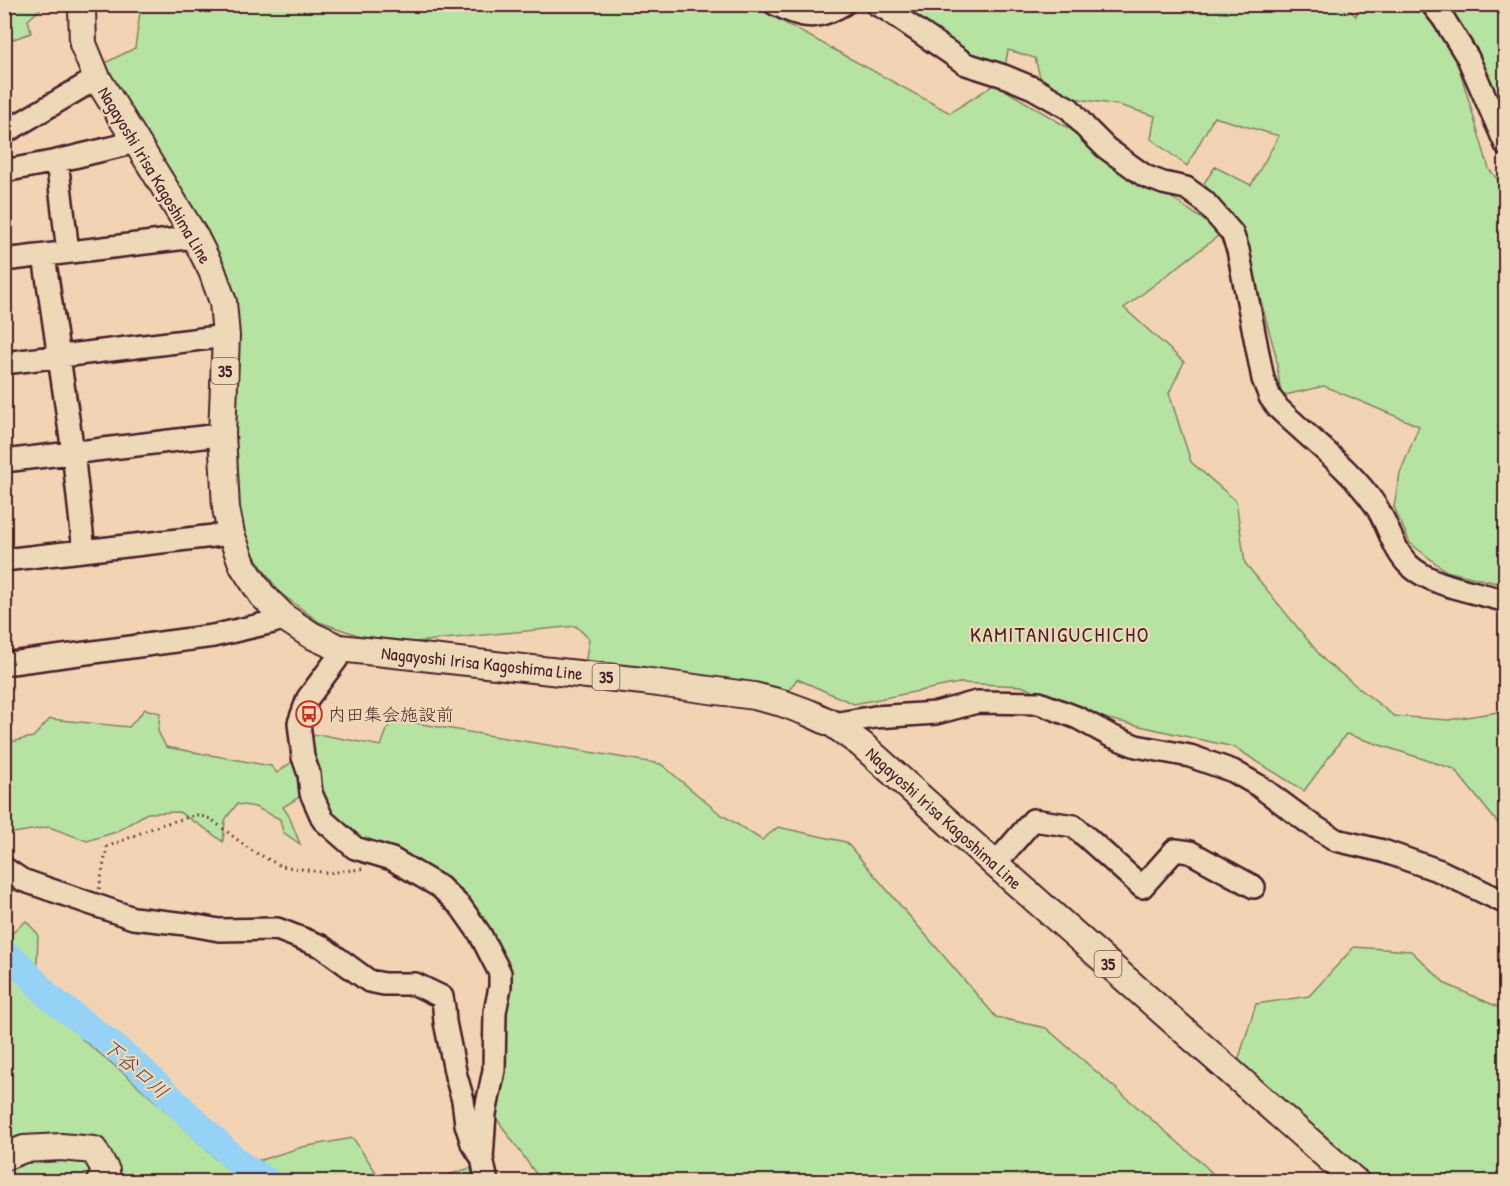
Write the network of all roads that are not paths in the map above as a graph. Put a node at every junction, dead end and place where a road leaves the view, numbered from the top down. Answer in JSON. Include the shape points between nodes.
{"nodes":[{"id":1,"x":84,"y":4,"type":"edge"},
{"id":2,"x":774,"y":4,"type":"edge"},
{"id":3,"x":844,"y":4,"type":"edge"},
{"id":4,"x":876,"y":4,"type":"edge"},
{"id":5,"x":1432,"y":4,"type":"edge"},
{"id":6,"x":98,"y":78,"type":"junction"},
{"id":7,"x":4,"y":133,"type":"edge"},
{"id":8,"x":136,"y":142,"type":"junction"},
{"id":9,"x":1506,"y":145,"type":"edge"},
{"id":10,"x":57,"y":161,"type":"junction"},
{"id":11,"x":4,"y":171,"type":"edge"},
{"id":12,"x":195,"y":237,"type":"junction"},
{"id":13,"x":68,"y":252,"type":"junction"},
{"id":14,"x":44,"y":256,"type":"junction"},
{"id":15,"x":4,"y":260,"type":"edge"},
{"id":16,"x":226,"y":336,"type":"junction"},
{"id":17,"x":60,"y":356,"type":"junction"},
{"id":18,"x":4,"y":363,"type":"edge"},
{"id":19,"x":222,"y":434,"type":"junction"},
{"id":20,"x":73,"y":452,"type":"junction"},
{"id":21,"x":4,"y":461,"type":"edge"},
{"id":22,"x":231,"y":534,"type":"junction"},
{"id":23,"x":84,"y":551,"type":"junction"},
{"id":24,"x":4,"y":560,"type":"edge"},
{"id":25,"x":1506,"y":601,"type":"edge"},
{"id":26,"x":285,"y":618,"type":"junction"},
{"id":27,"x":339,"y":648,"type":"junction"},
{"id":28,"x":4,"y":664,"type":"edge"},
{"id":29,"x":833,"y":724,"type":"junction"},
{"id":30,"x":995,"y":864,"type":"junction"},
{"id":31,"x":4,"y":868,"type":"edge"},
{"id":32,"x":1254,"y":887,"type":"dead end"},
{"id":33,"x":1506,"y":903,"type":"edge"},
{"id":34,"x":4,"y":1157,"type":"edge"},
{"id":35,"x":482,"y":1158,"type":"junction"},
{"id":36,"x":99,"y":1182,"type":"edge"},
{"id":37,"x":487,"y":1182,"type":"edge"},
{"id":38,"x":1356,"y":1182,"type":"edge"}],
"edges":[{"from":1,"to":6,"type":"main road","name":"Nagayoshi Irisa Kagoshima Line","number":"35","via":[[83,44]]},
{"from":2,"to":3,"type":"street","via":[[814,17]]},
{"from":4,"to":25,"type":"street","via":[[966,64],[1024,84],[1070,109],[1106,148],[1145,176],[1186,188],[1204,201],[1232,234],[1238,250],[1263,380],[1278,408],[1344,468],[1376,506],[1410,565],[1437,581]]},
{"from":5,"to":9,"type":"street","via":[[1468,58]]},
{"from":6,"to":7,"type":"street"},
{"from":6,"to":8,"type":"main road","name":"Nagayoshi Irisa Kagoshima Line","number":"35"},
{"from":8,"to":10,"type":"street"},
{"from":8,"to":12,"type":"main road","name":"Nagayoshi Irisa Kagoshima Line","number":"35"},
{"from":10,"to":11,"type":"street"},
{"from":10,"to":13,"type":"street"},
{"from":12,"to":13,"type":"street"},
{"from":12,"to":16,"type":"main road","name":"Nagayoshi Irisa Kagoshima Line","number":"35","via":[[223,302]]},
{"from":13,"to":14,"type":"street"},
{"from":14,"to":15,"type":"street"},
{"from":14,"to":17,"type":"street"},
{"from":16,"to":17,"type":"street"},
{"from":16,"to":19,"type":"main road","name":"Nagayoshi Irisa Kagoshima Line","number":"35"},
{"from":17,"to":18,"type":"street"},
{"from":17,"to":20,"type":"street"},
{"from":19,"to":20,"type":"street"},
{"from":19,"to":22,"type":"main road","name":"Nagayoshi Irisa Kagoshima Line","number":"35"},
{"from":20,"to":21,"type":"street"},
{"from":20,"to":23,"type":"street"},
{"from":22,"to":23,"type":"street"},
{"from":22,"to":26,"type":"main road","name":"Nagayoshi Irisa Kagoshima Line","number":"35","via":[[243,566],[262,595]]},
{"from":23,"to":24,"type":"street"},
{"from":26,"to":27,"type":"main road","name":"Nagayoshi Irisa Kagoshima Line","number":"35"},
{"from":26,"to":28,"type":"street","via":[[213,636]]},
{"from":27,"to":29,"type":"main road","name":"Nagayoshi Irisa Kagoshima Line","number":"35","via":[[754,696]]},
{"from":27,"to":35,"type":"street","via":[[337,659],[308,698],[299,723],[311,793],[323,820],[355,848],[392,859],[440,887],[461,907],[480,934],[500,973],[494,1070]]},
{"from":29,"to":30,"type":"main road","name":"Nagayoshi Irisa Kagoshima Line","number":"35","via":[[861,744]]},
{"from":29,"to":33,"type":"street","via":[[936,713],[977,702],[1039,703],[1136,746],[1190,756],[1233,771],[1336,840],[1440,871]]},
{"from":30,"to":32,"type":"street","via":[[1033,820],[1074,826],[1142,886],[1175,850],[1190,852]]},
{"from":30,"to":38,"type":"main road","name":"Nagayoshi Irisa Kagoshima Line","number":"35"},
{"from":31,"to":35,"type":"street","via":[[22,880],[133,918],[219,930],[277,929],[321,946],[369,981],[415,984],[442,997],[466,1124]]},
{"from":34,"to":36,"type":"main road","via":[[24,1149],[94,1150],[106,1171]]},
{"from":35,"to":37,"type":"street"}]}
